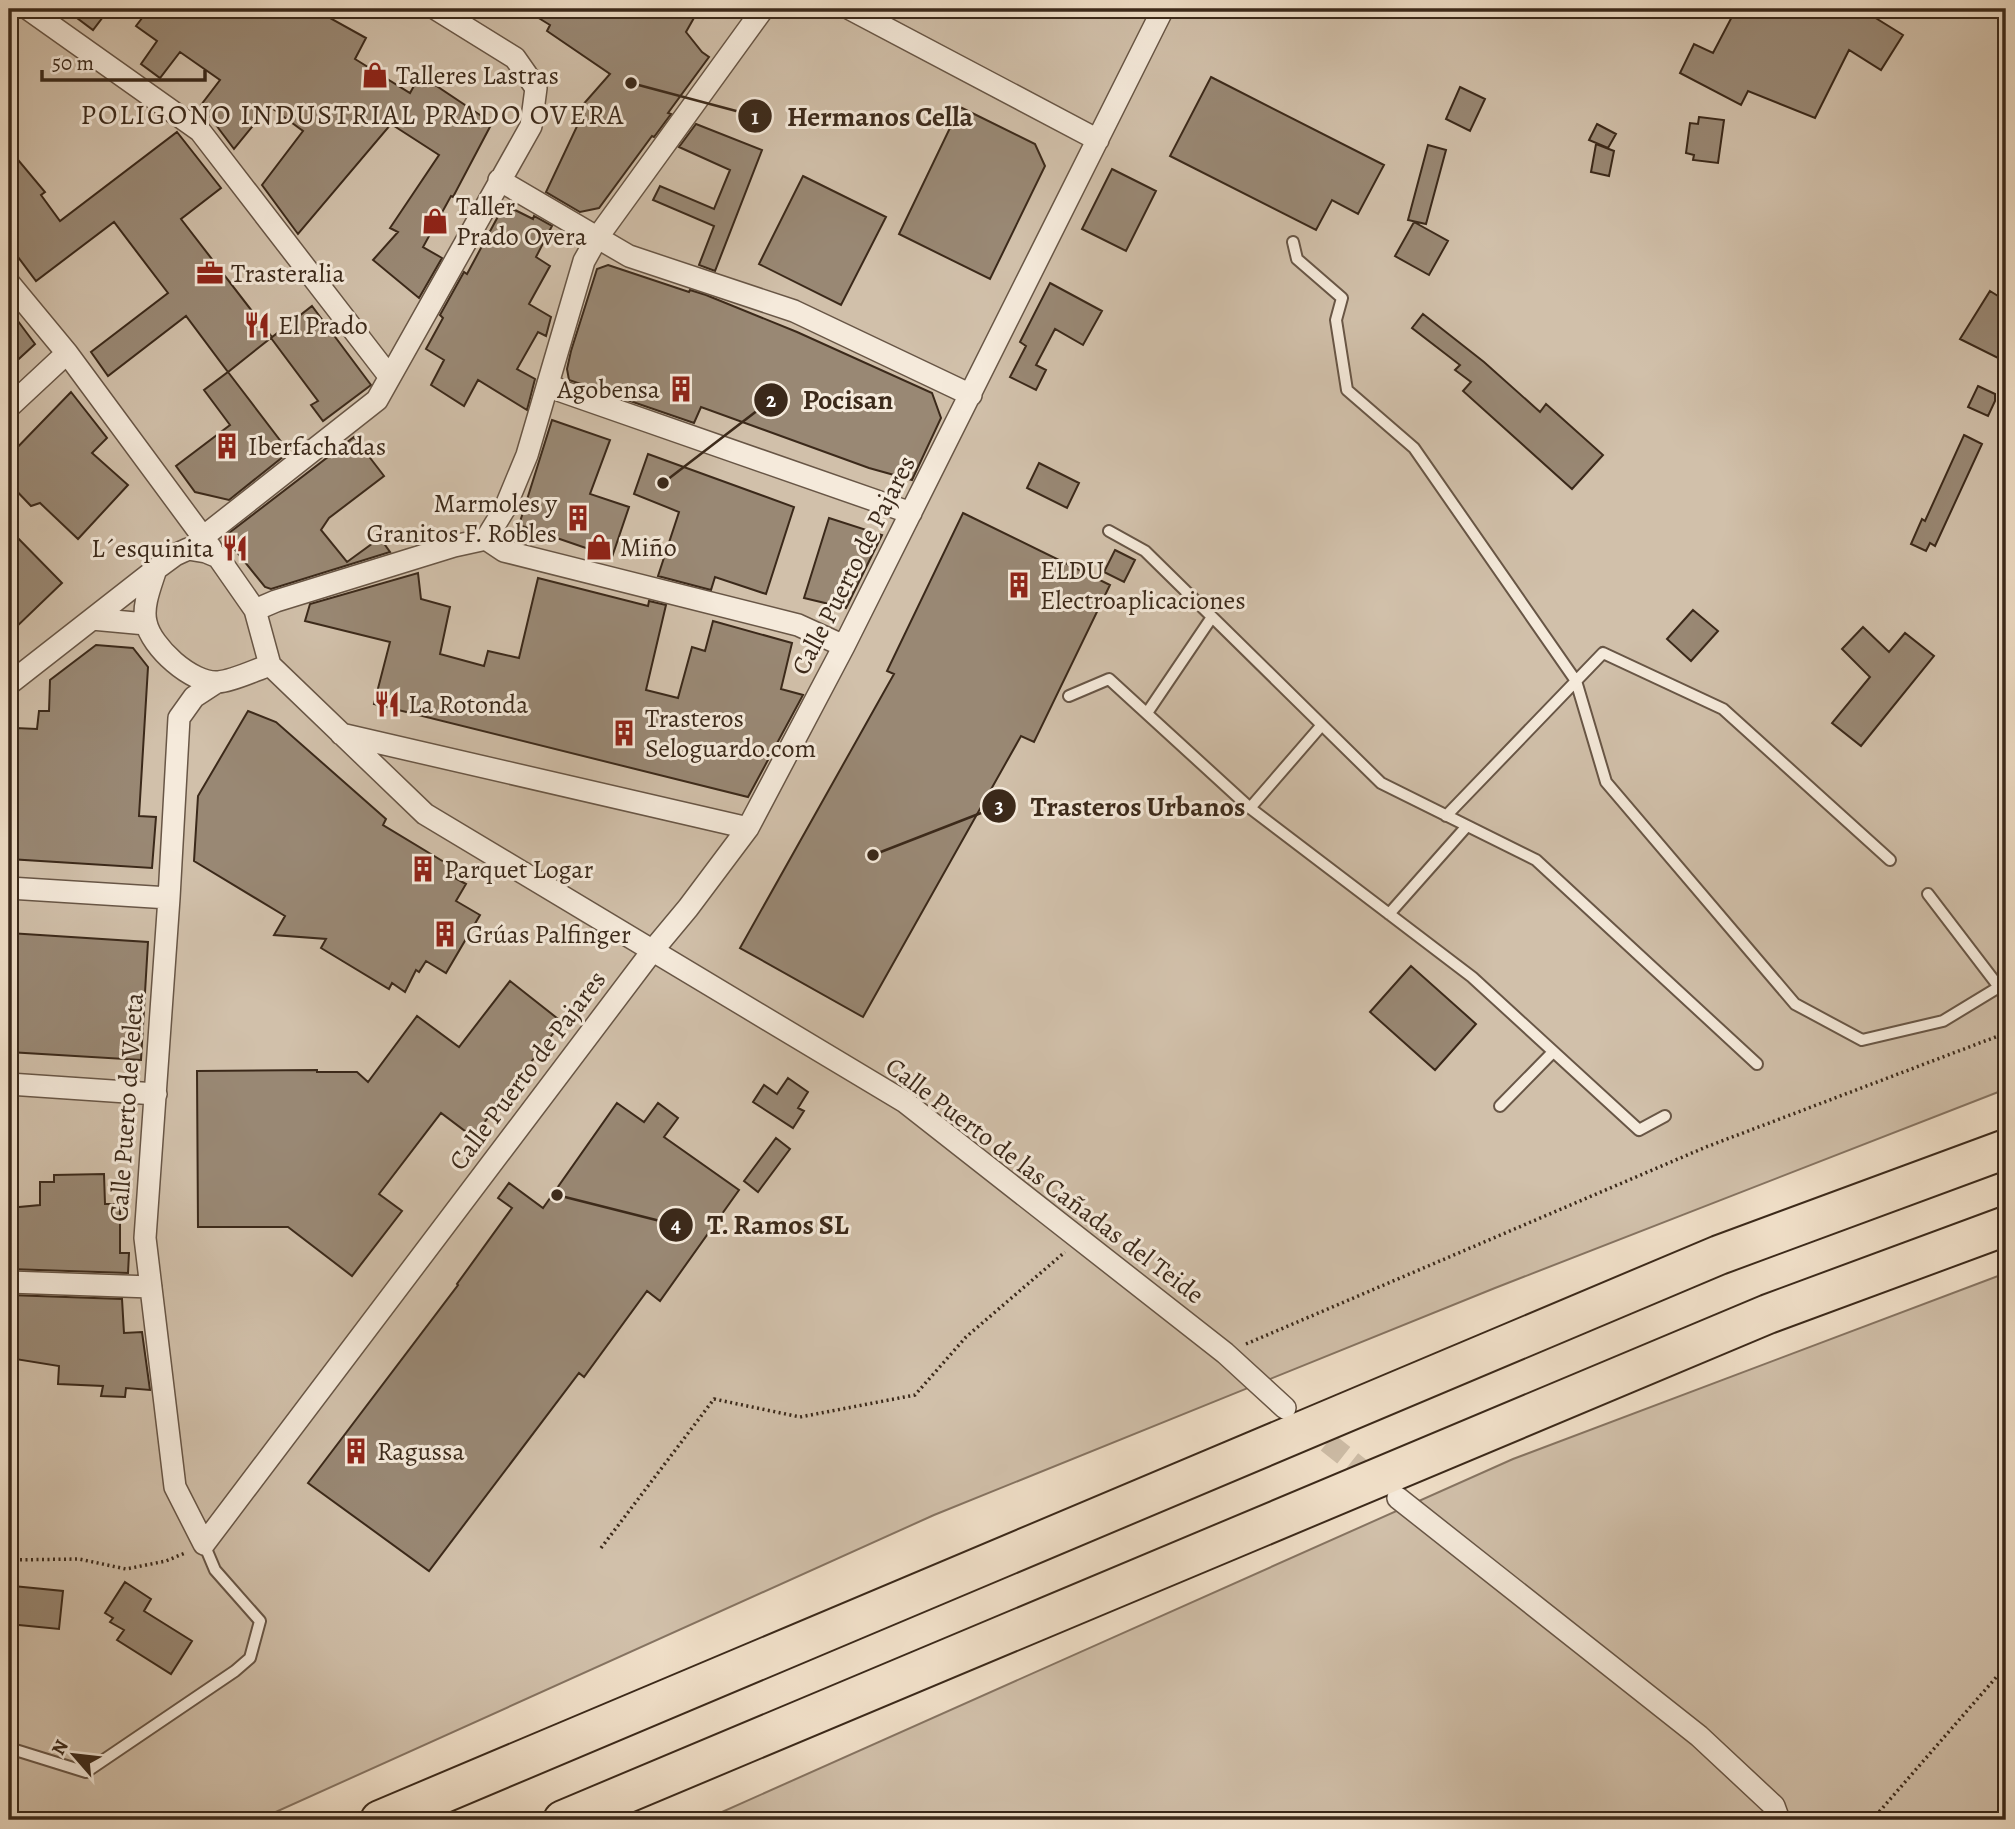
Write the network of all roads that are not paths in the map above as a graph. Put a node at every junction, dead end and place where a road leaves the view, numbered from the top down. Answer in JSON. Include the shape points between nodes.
{"nodes":[{"id":1,"x":28,"y":9,"type":"edge"},
{"id":2,"x":436,"y":9,"type":"edge"},
{"id":3,"x":763,"y":9,"type":"edge"},
{"id":4,"x":850,"y":9,"type":"edge"},
{"id":5,"x":1163,"y":9,"type":"edge"},
{"id":6,"x":1098,"y":140,"type":"junction"},
{"id":7,"x":499,"y":180,"type":"junction"},
{"id":8,"x":597,"y":238,"type":"junction"},
{"id":9,"x":1293,"y":242,"type":"dead end"},
{"id":10,"x":9,"y":283,"type":"edge"},
{"id":11,"x":67,"y":353,"type":"junction"},
{"id":12,"x":389,"y":376,"type":"junction"},
{"id":13,"x":548,"y":383,"type":"junction"},
{"id":14,"x":971,"y":395,"type":"junction"},
{"id":15,"x":9,"y":407,"type":"edge"},
{"id":16,"x":181,"y":506,"type":"junction"},
{"id":17,"x":911,"y":513,"type":"junction"},
{"id":18,"x":1109,"y":531,"type":"dead end"},
{"id":19,"x":204,"y":537,"type":"junction"},
{"id":20,"x":485,"y":539,"type":"junction"},
{"id":21,"x":175,"y":555,"type":"junction"},
{"id":22,"x":218,"y":557,"type":"junction"},
{"id":23,"x":156,"y":569,"type":"junction"},
{"id":24,"x":255,"y":610,"type":"junction"},
{"id":25,"x":1212,"y":617,"type":"junction"},
{"id":26,"x":92,"y":619,"type":"junction"},
{"id":27,"x":146,"y":624,"type":"junction"},
{"id":28,"x":844,"y":646,"type":"junction"},
{"id":29,"x":270,"y":665,"type":"junction"},
{"id":30,"x":1576,"y":681,"type":"junction"},
{"id":31,"x":217,"y":682,"type":"junction"},
{"id":32,"x":9,"y":684,"type":"edge"},
{"id":33,"x":1069,"y":696,"type":"dead end"},
{"id":34,"x":1147,"y":713,"type":"junction"},
{"id":35,"x":1321,"y":726,"type":"junction"},
{"id":36,"x":341,"y":734,"type":"junction"},
{"id":37,"x":1250,"y":808,"type":"junction"},
{"id":38,"x":1446,"y":816,"type":"junction"},
{"id":39,"x":1467,"y":825,"type":"junction"},
{"id":40,"x":748,"y":828,"type":"junction"},
{"id":41,"x":1890,"y":860,"type":"dead end"},
{"id":42,"x":9,"y":888,"type":"edge"},
{"id":43,"x":1928,"y":894,"type":"dead end"},
{"id":44,"x":169,"y":898,"type":"junction"},
{"id":45,"x":1390,"y":914,"type":"junction"},
{"id":46,"x":653,"y":950,"type":"junction"},
{"id":47,"x":1553,"y":1052,"type":"junction"},
{"id":48,"x":1757,"y":1064,"type":"dead end"},
{"id":49,"x":9,"y":1084,"type":"edge"},
{"id":50,"x":156,"y":1094,"type":"junction"},
{"id":51,"x":1500,"y":1106,"type":"dead end"},
{"id":52,"x":1665,"y":1116,"type":"dead end"},
{"id":53,"x":2006,"y":1149,"type":"edge"},
{"id":54,"x":2006,"y":1226,"type":"edge"},
{"id":55,"x":9,"y":1282,"type":"edge"},
{"id":56,"x":151,"y":1286,"type":"junction"},
{"id":57,"x":1284,"y":1408,"type":"tunnel mouth"},
{"id":58,"x":1398,"y":1498,"type":"tunnel mouth"},
{"id":59,"x":204,"y":1545,"type":"junction"},
{"id":60,"x":9,"y":1748,"type":"edge"},
{"id":61,"x":380,"y":1820,"type":"edge"},
{"id":62,"x":563,"y":1820,"type":"edge"},
{"id":63,"x":1779,"y":1820,"type":"edge"}],
"edges":[{"from":1,"to":12,"type":"street","via":[[200,131]]},
{"from":2,"to":7,"type":"street","via":[[515,58],[536,88],[531,126]]},
{"from":3,"to":8,"type":"street"},
{"from":4,"to":6,"type":"street"},
{"from":5,"to":6,"type":"street","name":"Calle Puerto de Pajares"},
{"from":6,"to":14,"type":"street","name":"Calle Puerto de Pajares"},
{"from":7,"to":8,"type":"street"},
{"from":7,"to":12,"type":"street"},
{"from":8,"to":13,"type":"street","via":[[584,261]]},
{"from":8,"to":14,"type":"street","via":[[629,256],[794,312]]},
{"from":9,"to":30,"type":"lane","via":[[1297,259],[1342,298],[1336,320],[1347,390],[1415,448]]},
{"from":10,"to":11,"type":"street"},
{"from":11,"to":15,"type":"street"},
{"from":11,"to":16,"type":"street"},
{"from":12,"to":19,"type":"street","via":[[377,400]]},
{"from":13,"to":17,"type":"street"},
{"from":13,"to":20,"type":"street","via":[[527,455],[505,508]]},
{"from":14,"to":17,"type":"street","name":"Calle Puerto de Pajares"},
{"from":16,"to":19,"type":"street"},
{"from":16,"to":21,"type":"street","via":[[184,530]]},
{"from":17,"to":28,"type":"street","name":"Calle Puerto de Pajares"},
{"from":18,"to":25,"type":"lane","via":[[1145,551]]},
{"from":19,"to":22,"type":"street"},
{"from":20,"to":24,"type":"street"},
{"from":20,"to":28,"type":"street","via":[[504,551],[798,625]]},
{"from":21,"to":22,"type":"street","via":[[188,549]]},
{"from":21,"to":23,"type":"street"},
{"from":22,"to":24,"type":"street"},
{"from":23,"to":26,"type":"street"},
{"from":23,"to":27,"type":"street"},
{"from":24,"to":29,"type":"street"},
{"from":25,"to":34,"type":"lane"},
{"from":25,"to":35,"type":"lane"},
{"from":26,"to":27,"type":"street"},
{"from":26,"to":32,"type":"street"},
{"from":27,"to":31,"type":"street","via":[[170,660]]},
{"from":28,"to":40,"type":"street","name":"Calle Puerto de Pajares"},
{"from":29,"to":31,"type":"street"},
{"from":29,"to":36,"type":"street","name":"Calle Puerto de las Cañadas del Teide"},
{"from":30,"to":38,"type":"lane"},
{"from":30,"to":41,"type":"lane","via":[[1603,653],[1723,709]]},
{"from":30,"to":43,"type":"lane","via":[[1606,782],[1795,1004],[1862,1040],[1943,1021],[2000,987]]},
{"from":31,"to":44,"type":"street","name":"Calle Puerto de Veleta","via":[[194,697],[179,718]]},
{"from":33,"to":34,"type":"lane","via":[[1109,679]]},
{"from":34,"to":37,"type":"lane"},
{"from":35,"to":37,"type":"lane"},
{"from":35,"to":38,"type":"lane","via":[[1381,783]]},
{"from":36,"to":40,"type":"street"},
{"from":36,"to":46,"type":"street","name":"Calle Puerto de las Cañadas del Teide","via":[[425,814]]},
{"from":37,"to":45,"type":"lane"},
{"from":38,"to":39,"type":"lane"},
{"from":39,"to":45,"type":"lane"},
{"from":39,"to":48,"type":"lane","via":[[1536,860]]},
{"from":40,"to":46,"type":"street","name":"Calle Puerto de Pajares"},
{"from":42,"to":44,"type":"street"},
{"from":44,"to":50,"type":"street","name":"Calle Puerto de Veleta"},
{"from":45,"to":47,"type":"lane","via":[[1472,977]]},
{"from":46,"to":57,"type":"street","name":"Calle Puerto de las Cañadas del Teide","via":[[905,1102],[1225,1353]]},
{"from":46,"to":59,"type":"street","name":"Calle Puerto de Pajares"},
{"from":47,"to":51,"type":"lane"},
{"from":47,"to":52,"type":"lane","via":[[1639,1130]]},
{"from":49,"to":50,"type":"street"},
{"from":50,"to":56,"type":"street","name":"Calle Puerto de Veleta","via":[[145,1238]]},
{"from":53,"to":61,"type":"highway","via":[[1719,1255]]},
{"from":54,"to":62,"type":"highway","via":[[1755,1319]]},
{"from":55,"to":56,"type":"street"},
{"from":56,"to":59,"type":"street","name":"Calle Puerto de Veleta","via":[[175,1487]]},
{"from":58,"to":63,"type":"street","via":[[1699,1736],[1774,1806]]},
{"from":59,"to":60,"type":"lane","via":[[215,1570],[260,1621],[250,1658],[86,1772]]}]}
